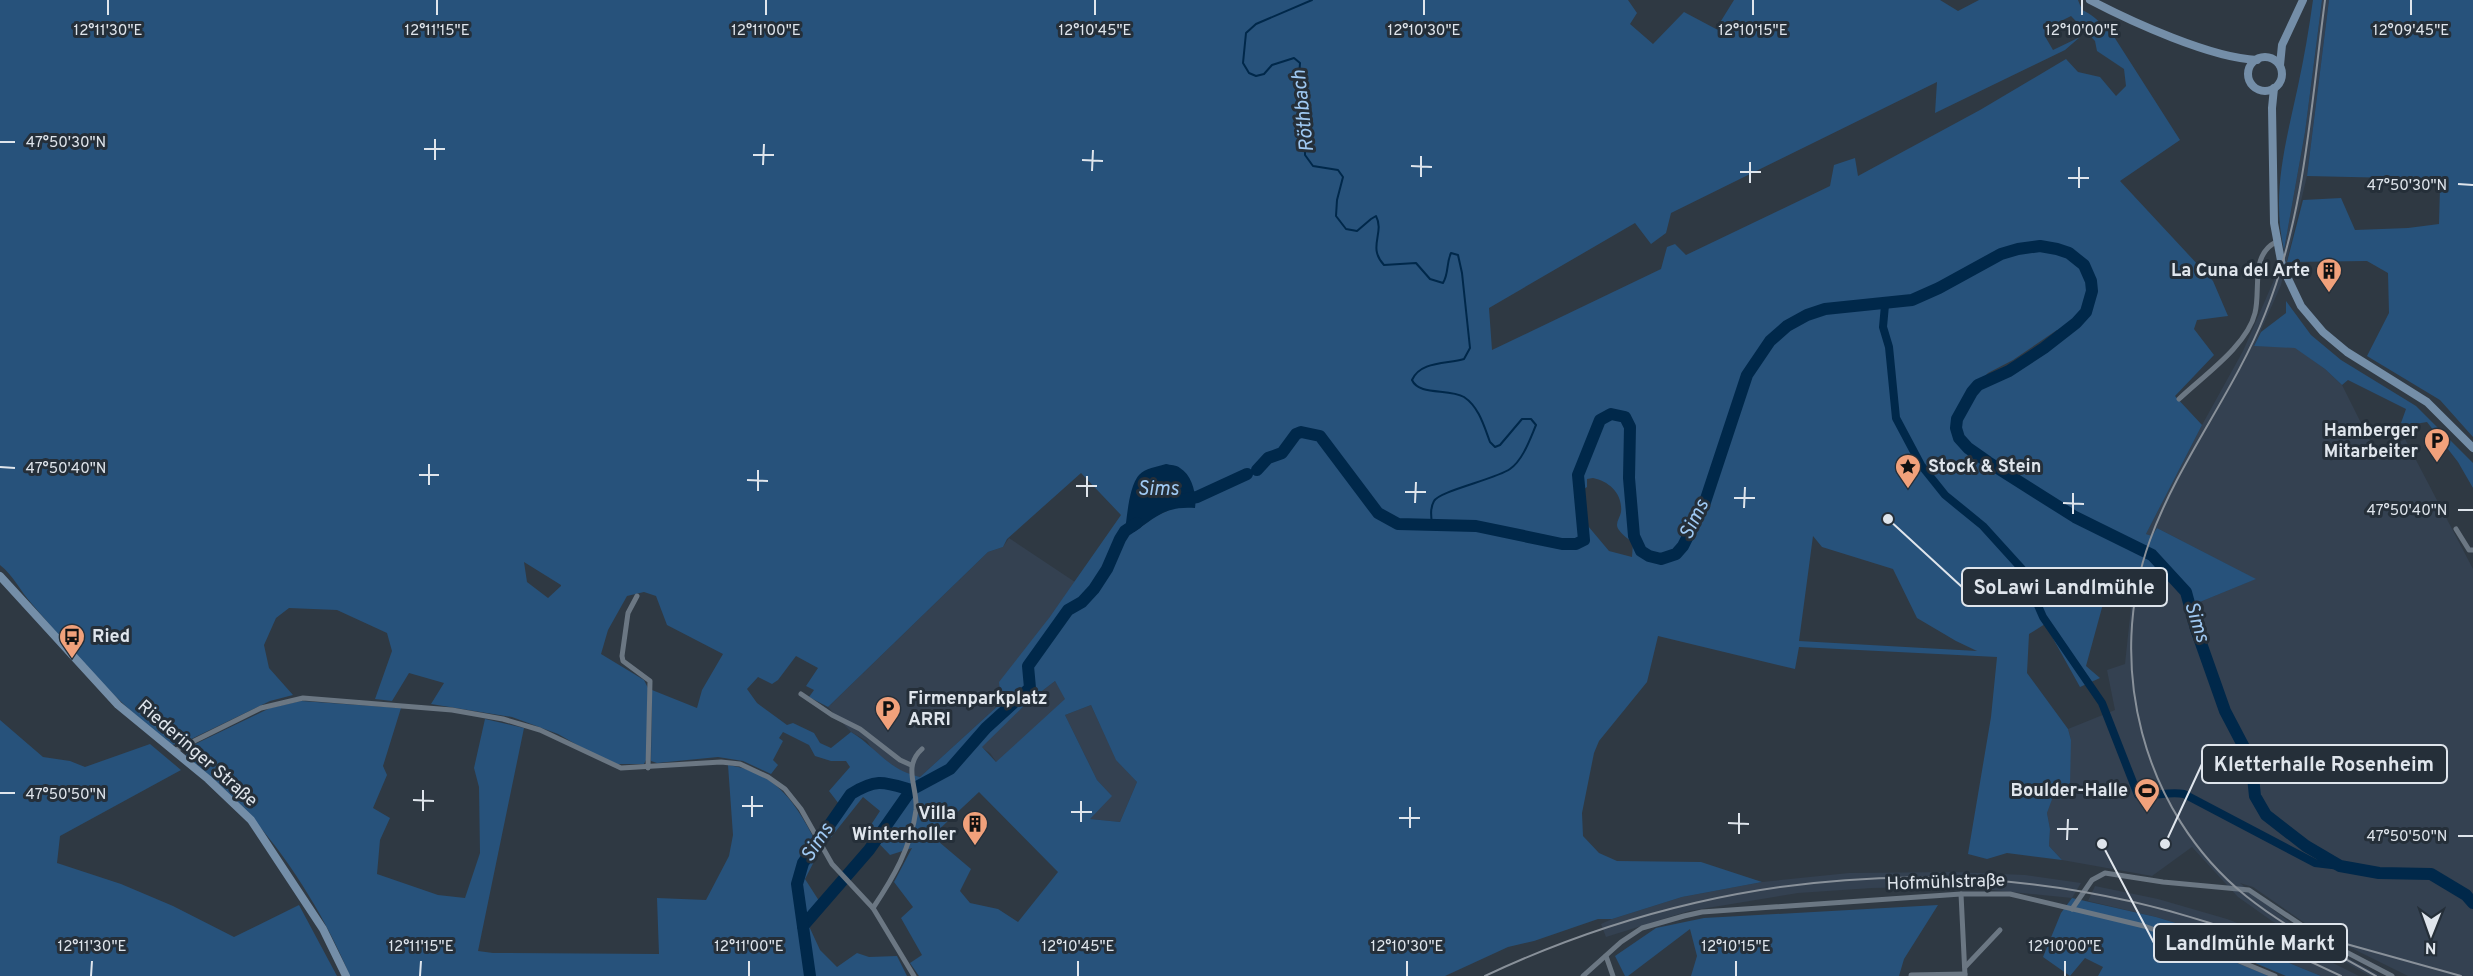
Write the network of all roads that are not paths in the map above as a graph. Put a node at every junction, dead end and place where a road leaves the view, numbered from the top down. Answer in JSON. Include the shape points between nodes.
{"nodes":[{"id":1,"x":2090,"y":0,"type":"edge"},
{"id":2,"x":2303,"y":0,"type":"edge"},
{"id":3,"x":2282,"y":45,"type":"junction"},
{"id":4,"x":2268,"y":58,"type":"junction"},
{"id":5,"x":2238,"y":59,"type":"junction"},
{"id":6,"x":2257,"y":60,"type":"junction"},
{"id":7,"x":2280,"y":65,"type":"junction"},
{"id":8,"x":2249,"y":75,"type":"junction"},
{"id":9,"x":2274,"y":88,"type":"junction"},
{"id":10,"x":2262,"y":90,"type":"junction"},
{"id":11,"x":2271,"y":108,"type":"junction"},
{"id":12,"x":2276,"y":242,"type":"junction"},
{"id":13,"x":2179,"y":399,"type":"dead end"},
{"id":14,"x":2473,"y":448,"type":"edge"},
{"id":15,"x":2456,"y":529,"type":"dead end"},
{"id":16,"x":2473,"y":550,"type":"edge"},
{"id":17,"x":0,"y":576,"type":"edge"},
{"id":18,"x":637,"y":596,"type":"dead end"},
{"id":19,"x":801,"y":694,"type":"dead end"},
{"id":20,"x":922,"y":749,"type":"dead end"},
{"id":21,"x":174,"y":751,"type":"junction"},
{"id":22,"x":911,"y":765,"type":"junction"},
{"id":23,"x":648,"y":768,"type":"junction"},
{"id":24,"x":1961,"y":894,"type":"junction"},
{"id":25,"x":873,"y":908,"type":"junction"},
{"id":26,"x":2072,"y":909,"type":"junction"},
{"id":27,"x":2000,"y":930,"type":"dead end"},
{"id":28,"x":1606,"y":956,"type":"junction"},
{"id":29,"x":1965,"y":967,"type":"junction"},
{"id":30,"x":1911,"y":975,"type":"edge"},
{"id":31,"x":1965,"y":975,"type":"edge"},
{"id":32,"x":346,"y":976,"type":"edge"},
{"id":33,"x":914,"y":976,"type":"edge"},
{"id":34,"x":1583,"y":976,"type":"edge"},
{"id":35,"x":1613,"y":976,"type":"edge"},
{"id":36,"x":2275,"y":976,"type":"edge"},
{"id":37,"x":2392,"y":976,"type":"edge"}],
"edges":[{"from":1,"to":5,"type":"main road","via":[[2146,26]]},
{"from":2,"to":3,"type":"main road"},
{"from":3,"to":4,"type":"main road"},
{"from":3,"to":7,"type":"main road"},
{"from":4,"to":6,"type":"main road"},
{"from":4,"to":7,"type":"main road"},
{"from":5,"to":6,"type":"main road"},
{"from":5,"to":8,"type":"main road"},
{"from":6,"to":8,"type":"main road"},
{"from":7,"to":9,"type":"main road","via":[[2282,78]]},
{"from":8,"to":10,"type":"main road","via":[[2251,83]]},
{"from":9,"to":10,"type":"main road"},
{"from":9,"to":11,"type":"main road"},
{"from":10,"to":11,"type":"main road"},
{"from":11,"to":12,"type":"main road"},
{"from":12,"to":13,"type":"street","via":[[2268,246],[2260,260],[2256,306],[2248,332]]},
{"from":12,"to":14,"type":"main road","via":[[2290,287],[2323,332],[2347,352],[2427,402]]},
{"from":15,"to":16,"type":"street","via":[[2469,550]]},
{"from":17,"to":21,"type":"main road","name":"Riederinger Straße","via":[[118,705]]},
{"from":18,"to":23,"type":"street","via":[[628,613],[622,656],[623,661],[650,681]]},
{"from":19,"to":22,"type":"street"},
{"from":20,"to":22,"type":"street"},
{"from":21,"to":23,"type":"street","via":[[261,708],[303,698],[481,715],[540,730],[621,768]]},
{"from":21,"to":32,"type":"main road","name":"Riederinger Straße","via":[[251,820],[323,929]]},
{"from":22,"to":25,"type":"street","via":[[916,808],[909,842]]},
{"from":23,"to":25,"type":"street","via":[[740,764],[768,777],[785,789],[832,864]]},
{"from":24,"to":26,"type":"street","name":"Hofmühlstraße","via":[[2010,894]]},
{"from":24,"to":28,"type":"street","name":"Hofmühlstraße","via":[[1702,912],[1642,928]]},
{"from":24,"to":29,"type":"street"},
{"from":25,"to":33,"type":"street"},
{"from":26,"to":36,"type":"street","name":"Hofmühlstraße","via":[[2144,926]]},
{"from":26,"to":37,"type":"street","via":[[2092,880],[2105,873],[2249,890],[2325,941]]},
{"from":27,"to":29,"type":"street"},
{"from":28,"to":34,"type":"street","name":"Hofmühlstraße"},
{"from":28,"to":35,"type":"street"},
{"from":29,"to":31,"type":"street"},
{"from":30,"to":31,"type":"street"}]}
